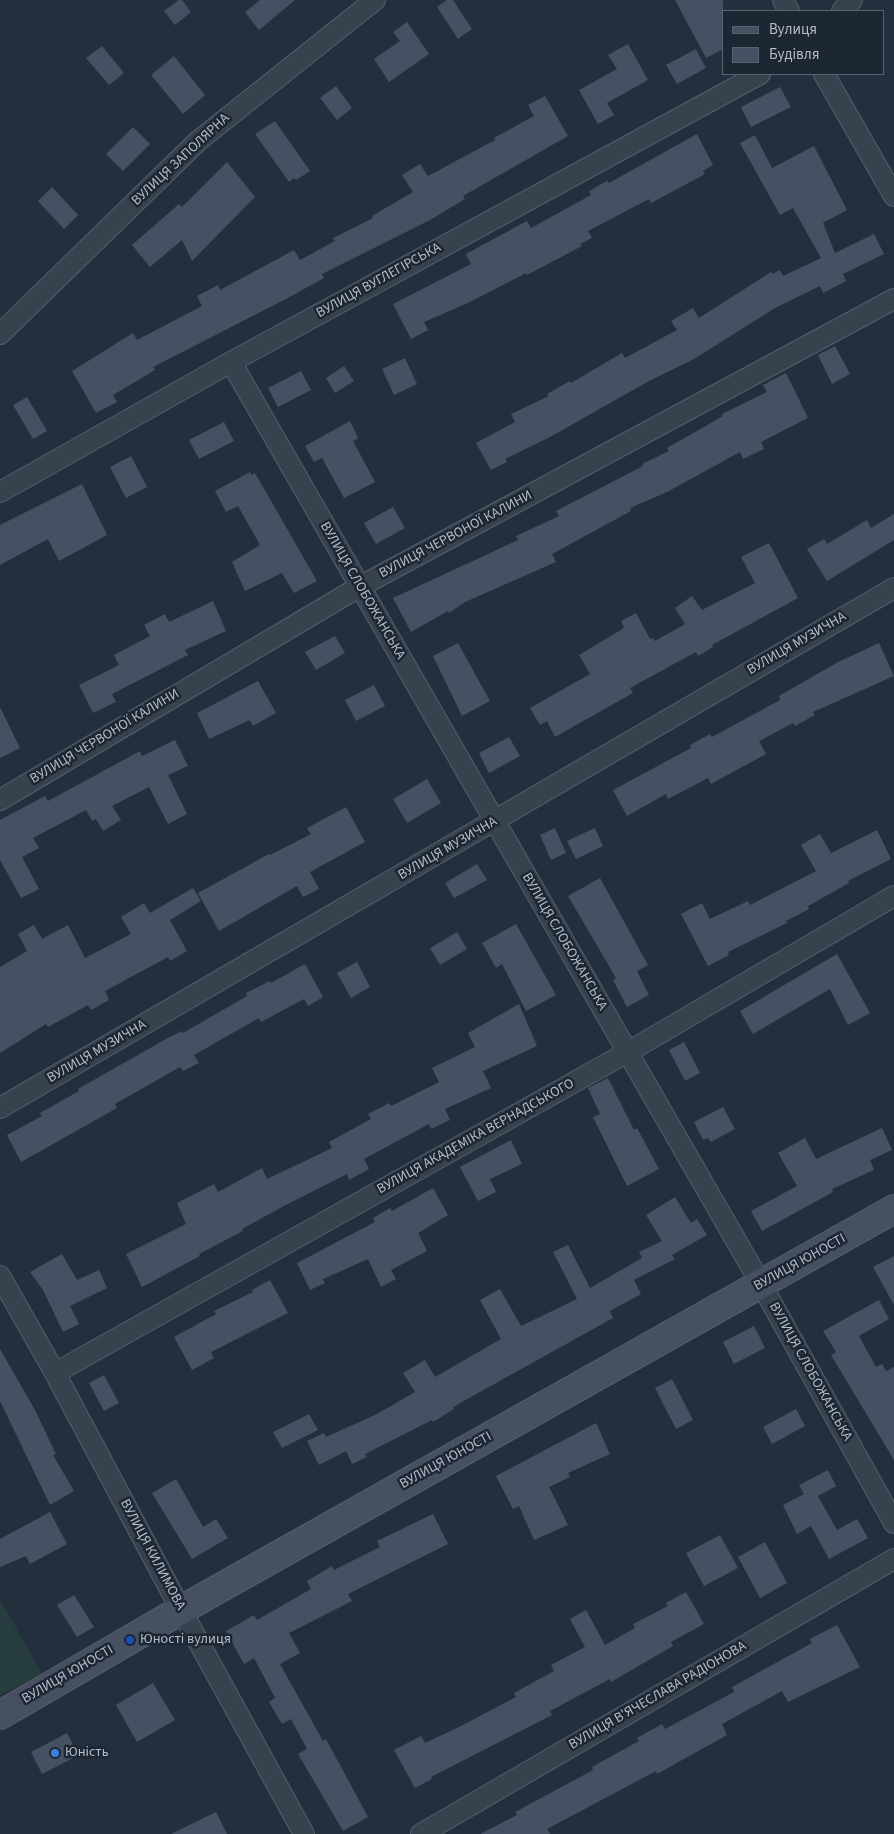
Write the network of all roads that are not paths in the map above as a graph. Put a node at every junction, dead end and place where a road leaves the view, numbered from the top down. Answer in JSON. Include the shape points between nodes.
{"nodes":[{"id":1,"x":375,"y":0,"type":"edge"},
{"id":2,"x":852,"y":0,"type":"edge"},
{"id":3,"x":843,"y":10,"type":"edge"},
{"id":4,"x":758,"y":75,"type":"edge"},
{"id":5,"x":825,"y":75,"type":"edge"},
{"id":6,"x":894,"y":196,"type":"edge"},
{"id":7,"x":894,"y":299,"type":"edge"},
{"id":8,"x":0,"y":334,"type":"edge"},
{"id":9,"x":231,"y":362,"type":"junction"},
{"id":10,"x":0,"y":492,"type":"edge"},
{"id":11,"x":359,"y":586,"type":"junction"},
{"id":12,"x":894,"y":588,"type":"edge"},
{"id":13,"x":0,"y":800,"type":"edge"},
{"id":14,"x":494,"y":822,"type":"junction"},
{"id":15,"x":894,"y":896,"type":"edge"},
{"id":16,"x":628,"y":1052,"type":"junction"},
{"id":17,"x":0,"y":1108,"type":"edge"},
{"id":18,"x":894,"y":1209,"type":"edge"},
{"id":19,"x":0,"y":1276,"type":"edge"},
{"id":20,"x":761,"y":1284,"type":"junction"},
{"id":21,"x":55,"y":1373,"type":"junction"},
{"id":22,"x":894,"y":1523,"type":"edge"},
{"id":23,"x":894,"y":1559,"type":"edge"},
{"id":24,"x":181,"y":1610,"type":"junction"},
{"id":25,"x":0,"y":1715,"type":"edge"},
{"id":26,"x":304,"y":1834,"type":"edge"},
{"id":27,"x":421,"y":1834,"type":"edge"}],
"edges":[{"from":1,"to":8,"type":"street","name":"ВУЛИЦЯ ЗАПОЛЯРНА","via":[[198,141]]},
{"from":2,"to":3,"type":"street"},
{"from":4,"to":9,"type":"street","name":"ВУЛИЦЯ ВУГЛЕГІРСЬКА"},
{"from":5,"to":6,"type":"street"},
{"from":7,"to":11,"type":"street","name":"ВУЛИЦЯ ЧЕРВОНОЇ КАЛИНИ"},
{"from":9,"to":10,"type":"street","name":"ВУЛИЦЯ ВУГЛЕГІРСЬКА"},
{"from":9,"to":11,"type":"street","name":"ВУЛИЦЯ СЛОБОЖАНСЬКА"},
{"from":11,"to":13,"type":"street","name":"ВУЛИЦЯ ЧЕРВОНОЇ КАЛИНИ"},
{"from":11,"to":14,"type":"street","name":"ВУЛИЦЯ СЛОБОЖАНСЬКА"},
{"from":12,"to":14,"type":"street","name":"ВУЛИЦЯ МУЗИЧНА"},
{"from":14,"to":16,"type":"street","name":"ВУЛИЦЯ СЛОБОЖАНСЬКА"},
{"from":14,"to":17,"type":"street","name":"ВУЛИЦЯ МУЗИЧНА"},
{"from":15,"to":16,"type":"street","name":"ВУЛИЦЯ АКАДЕМІКА ВЕРНАДСЬКОГО"},
{"from":16,"to":20,"type":"street","name":"ВУЛИЦЯ СЛОБОЖАНСЬКА"},
{"from":16,"to":21,"type":"street","name":"ВУЛИЦЯ АКАДЕМІКА ВЕРНАДСЬКОГО"},
{"from":18,"to":20,"type":"street","name":"ВУЛИЦЯ ЮНОСТІ"},
{"from":19,"to":21,"type":"street","name":"ВУЛИЦЯ КИЛИМОВА"},
{"from":20,"to":22,"type":"street","name":"ВУЛИЦЯ СЛОБОЖАНСЬКА"},
{"from":20,"to":24,"type":"street","name":"ВУЛИЦЯ ЮНОСТІ"},
{"from":21,"to":24,"type":"street","name":"ВУЛИЦЯ КИЛИМОВА"},
{"from":23,"to":27,"type":"street","name":"ВУЛИЦЯ В'ЯЧЕСЛАВА РАДІОНОВА"},
{"from":24,"to":25,"type":"street","name":"ВУЛИЦЯ ЮНОСТІ"},
{"from":24,"to":26,"type":"street","name":"ВУЛИЦЯ КИЛИМОВА"}]}
